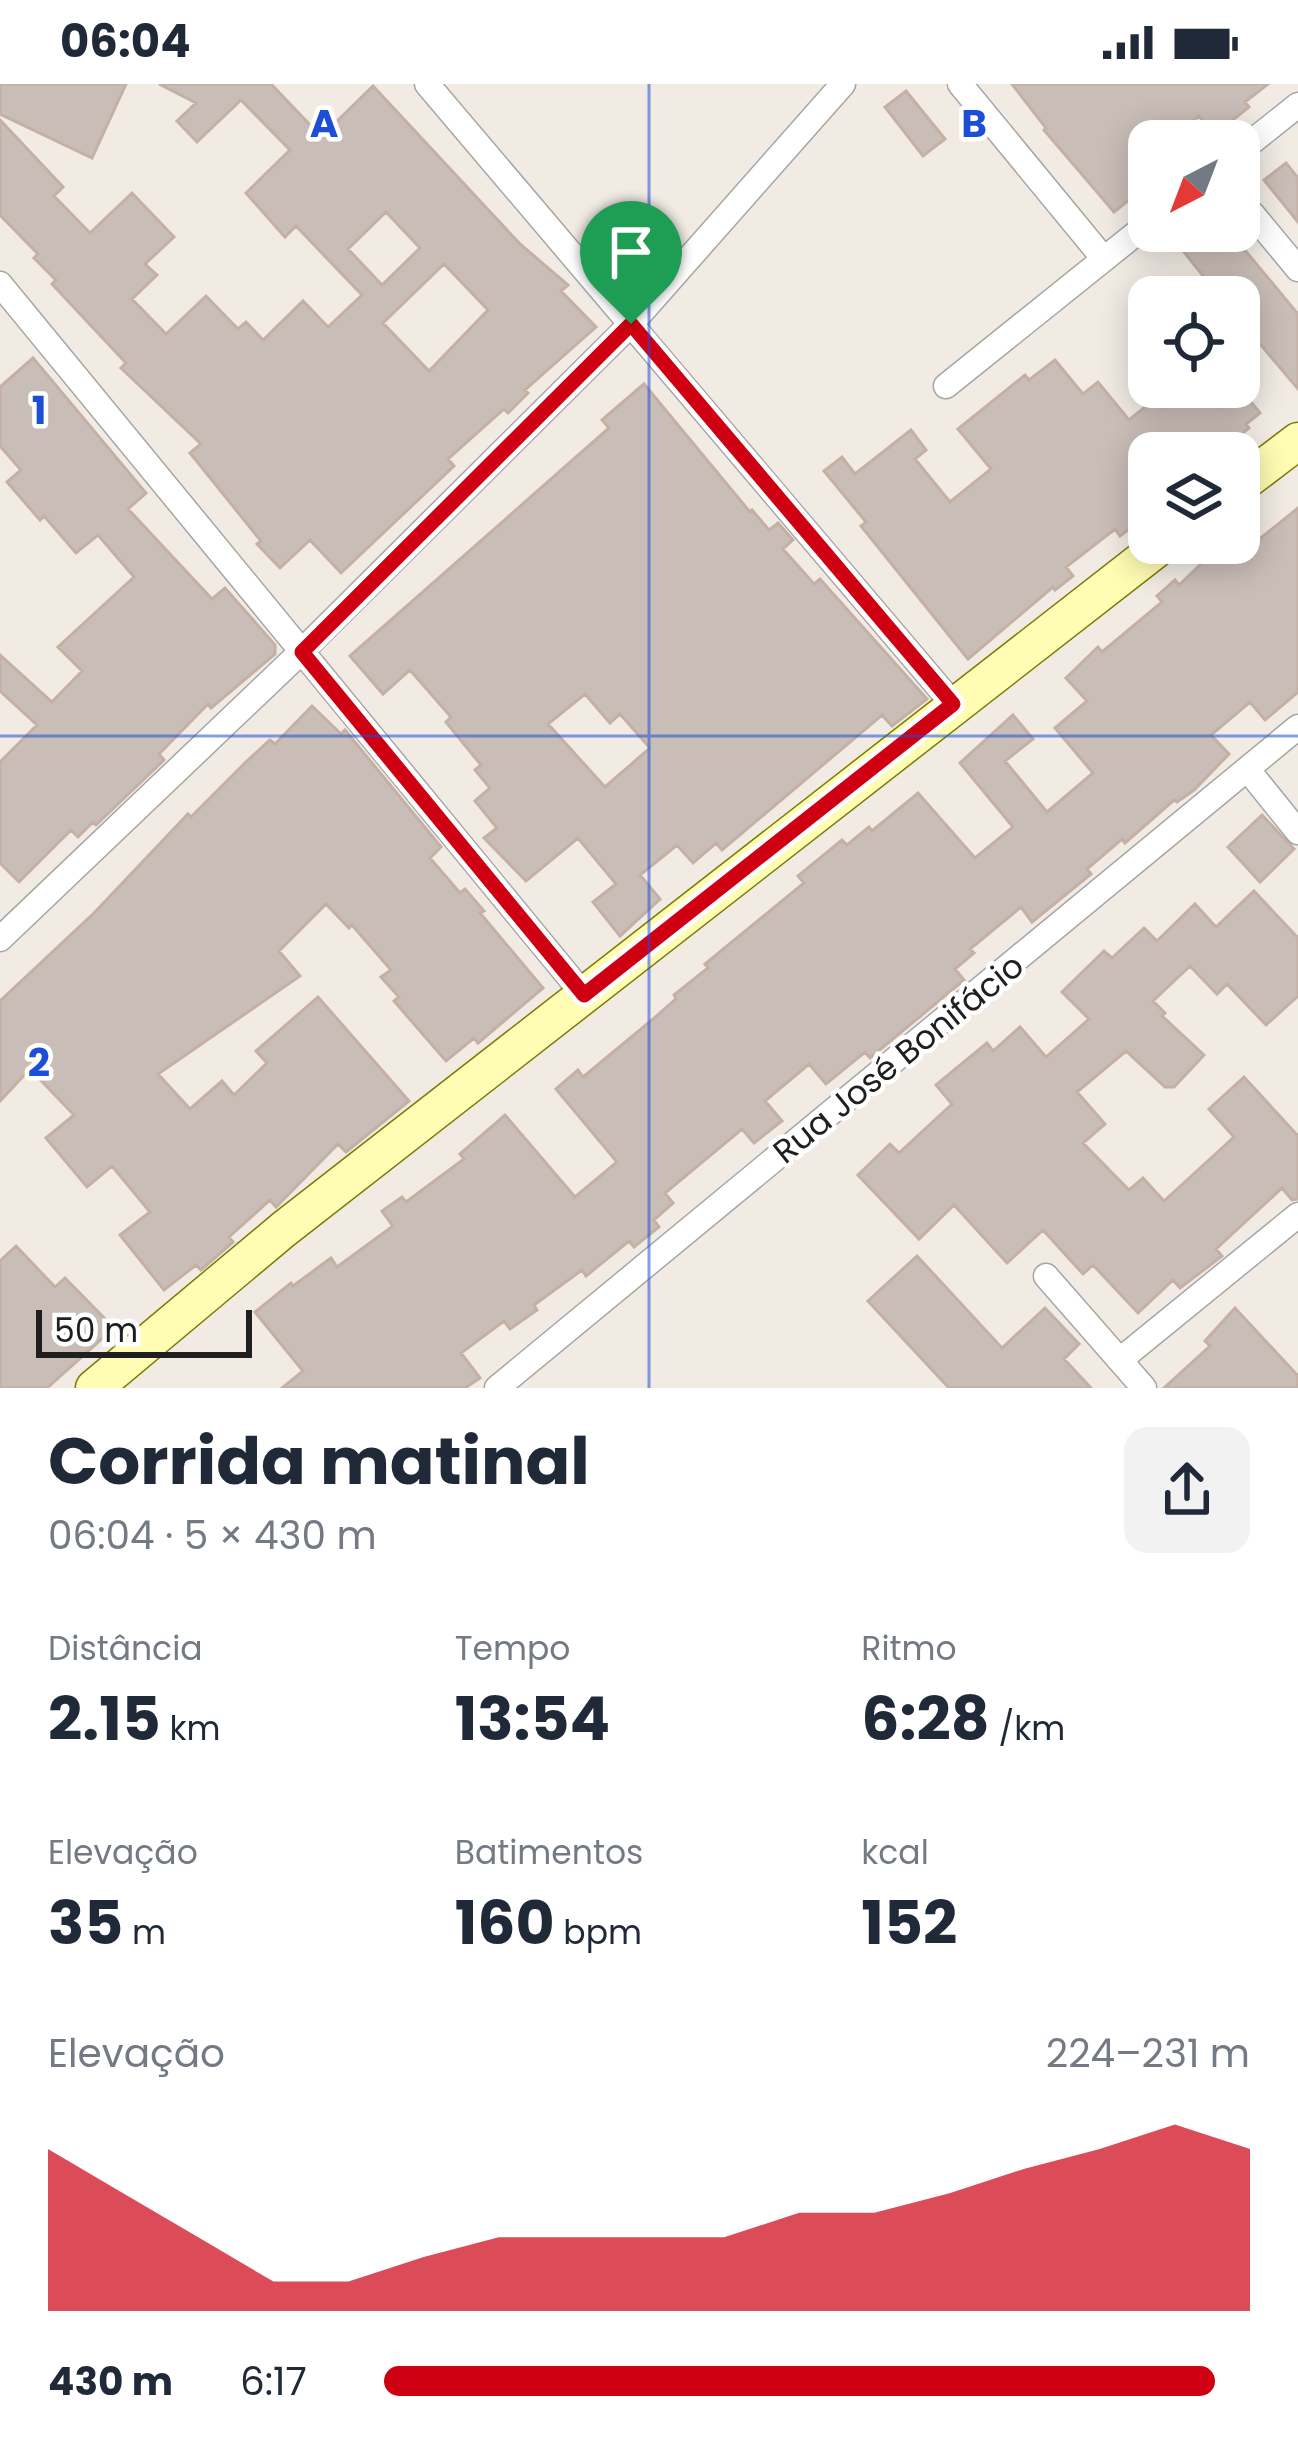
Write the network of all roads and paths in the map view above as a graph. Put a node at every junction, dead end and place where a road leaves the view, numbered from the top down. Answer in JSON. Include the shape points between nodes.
{"nodes":[{"id":1,"x":427,"y":84,"type":"edge"},
{"id":2,"x":843,"y":84,"type":"edge"},
{"id":3,"x":960,"y":84,"type":"edge"},
{"id":4,"x":1298,"y":105,"type":"edge"},
{"id":5,"x":1260,"y":135,"type":"edge"},
{"id":6,"x":1260,"y":223,"type":"edge"},
{"id":7,"x":1128,"y":241,"type":"edge"},
{"id":8,"x":1104,"y":260,"type":"junction"},
{"id":9,"x":1298,"y":269,"type":"edge"},
{"id":10,"x":0,"y":284,"type":"edge"},
{"id":11,"x":631,"y":324,"type":"junction"},
{"id":12,"x":946,"y":386,"type":"dead end"},
{"id":13,"x":1298,"y":441,"type":"edge"},
{"id":14,"x":1260,"y":470,"type":"edge"},
{"id":15,"x":1136,"y":564,"type":"edge"},
{"id":16,"x":302,"y":652,"type":"junction"},
{"id":17,"x":953,"y":704,"type":"junction"},
{"id":18,"x":1298,"y":727,"type":"edge"},
{"id":19,"x":1248,"y":770,"type":"junction"},
{"id":20,"x":1298,"y":832,"type":"edge"},
{"id":21,"x":0,"y":939,"type":"edge"},
{"id":22,"x":584,"y":995,"type":"junction"},
{"id":23,"x":1298,"y":1215,"type":"edge"},
{"id":24,"x":1046,"y":1276,"type":"dead end"},
{"id":25,"x":1120,"y":1360,"type":"junction"},
{"id":26,"x":528,"y":1377,"type":"edge"},
{"id":27,"x":94,"y":1388,"type":"edge"},
{"id":28,"x":497,"y":1388,"type":"edge"},
{"id":29,"x":1144,"y":1388,"type":"edge"}],
"edges":[{"from":1,"to":11,"type":"street"},
{"from":2,"to":11,"type":"street"},
{"from":3,"to":8,"type":"street"},
{"from":4,"to":5,"type":"street"},
{"from":6,"to":9,"type":"street"},
{"from":7,"to":8,"type":"street"},
{"from":8,"to":12,"type":"street"},
{"from":10,"to":16,"type":"street"},
{"from":11,"to":16,"type":"street"},
{"from":11,"to":17,"type":"street"},
{"from":13,"to":14,"type":"main road"},
{"from":15,"to":17,"type":"main road"},
{"from":16,"to":21,"type":"street"},
{"from":16,"to":22,"type":"street"},
{"from":17,"to":22,"type":"main road"},
{"from":18,"to":19,"type":"street","name":"Rua José Bonifácio"},
{"from":19,"to":20,"type":"street"},
{"from":19,"to":26,"type":"street","name":"Rua José Bonifácio"},
{"from":22,"to":27,"type":"main road"},
{"from":23,"to":25,"type":"street"},
{"from":24,"to":25,"type":"street"},
{"from":25,"to":29,"type":"street"},
{"from":26,"to":28,"type":"street","name":"Rua José Bonifácio"}]}
